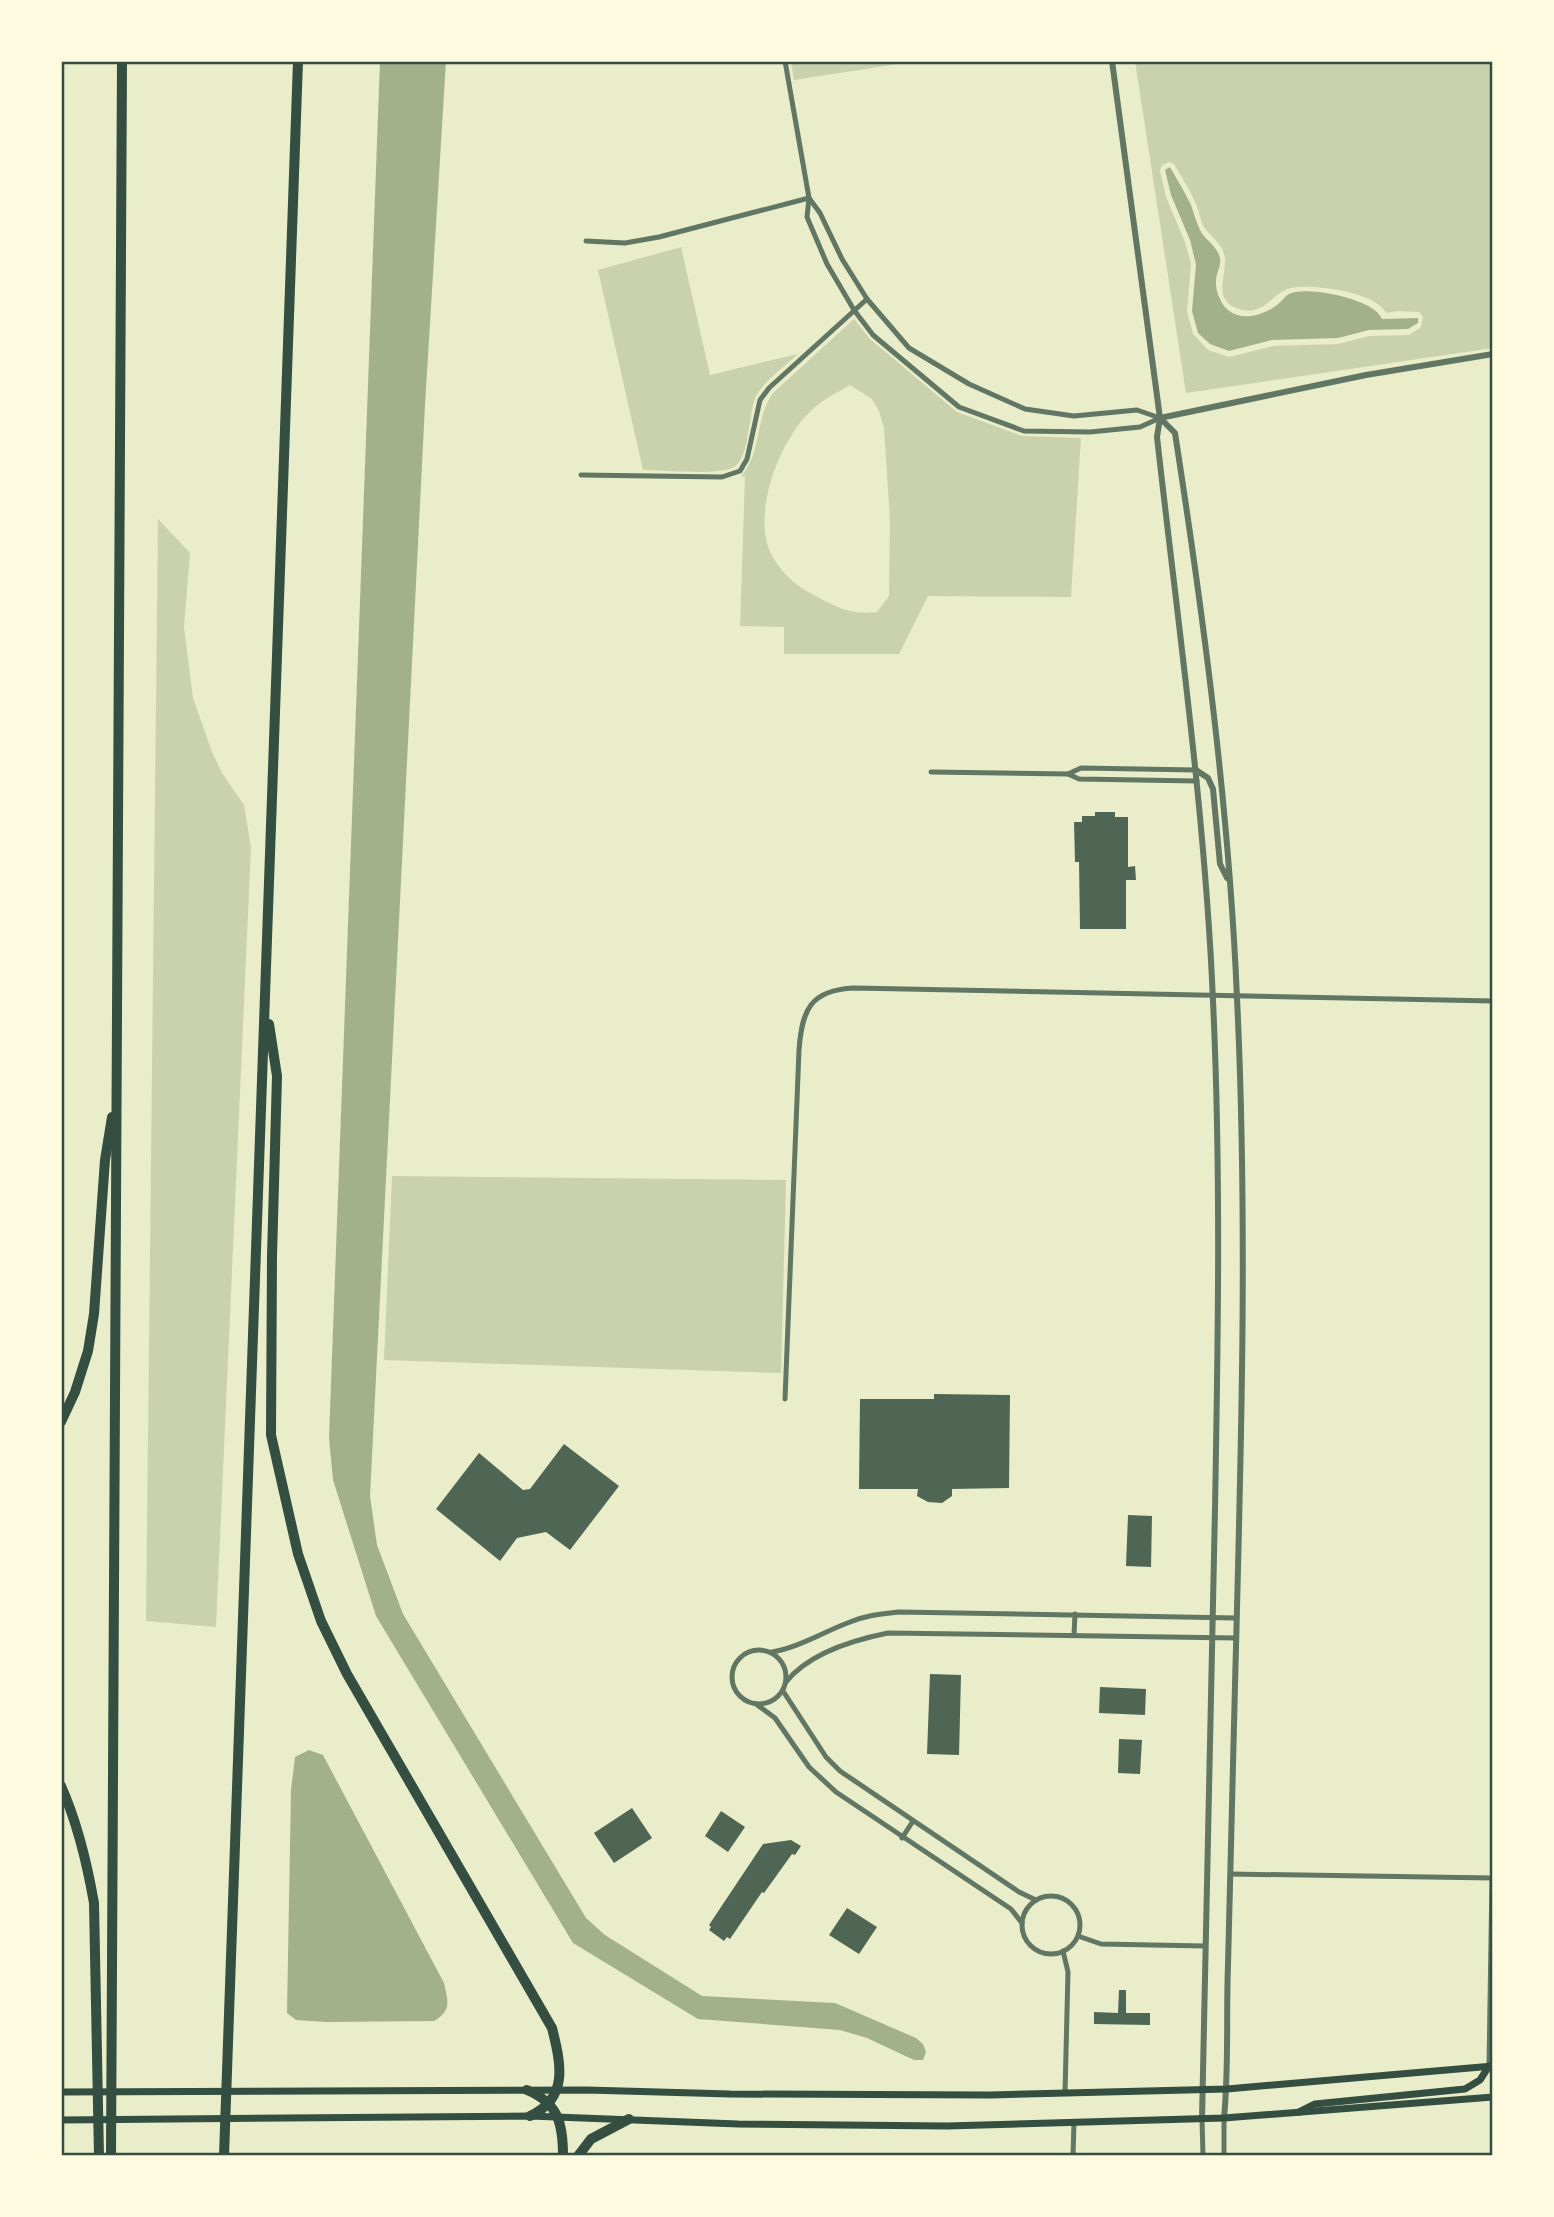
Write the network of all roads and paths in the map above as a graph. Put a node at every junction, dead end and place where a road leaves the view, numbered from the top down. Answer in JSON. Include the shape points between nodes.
{"nodes":[{"id":1,"x":122,"y":61,"type":"edge"},
{"id":2,"x":298,"y":61,"type":"edge"},
{"id":3,"x":785,"y":61,"type":"edge"},
{"id":4,"x":1112,"y":61,"type":"edge"},
{"id":5,"x":808,"y":198,"type":"junction"},
{"id":6,"x":586,"y":241,"type":"dead end"},
{"id":7,"x":867,"y":299,"type":"junction"},
{"id":8,"x":854,"y":310,"type":"junction"},
{"id":9,"x":1493,"y":354,"type":"edge"},
{"id":10,"x":1160,"y":418,"type":"junction"},
{"id":11,"x":581,"y":475,"type":"dead end"},
{"id":12,"x":1196,"y":771,"type":"junction"},
{"id":13,"x":931,"y":772,"type":"dead end"},
{"id":14,"x":1068,"y":774,"type":"junction"},
{"id":15,"x":1197,"y":781,"type":"junction"},
{"id":16,"x":1229,"y":883,"type":"junction"},
{"id":17,"x":1213,"y":996,"type":"junction"},
{"id":18,"x":1237,"y":996,"type":"junction"},
{"id":19,"x":265,"y":999,"type":"junction"},
{"id":20,"x":1493,"y":1001,"type":"edge"},
{"id":21,"x":117,"y":1086,"type":"junction"},
{"id":22,"x":785,"y":1399,"type":"dead end"},
{"id":23,"x":61,"y":1422,"type":"edge"},
{"id":24,"x":1075,"y":1614,"type":"junction"},
{"id":25,"x":1213,"y":1618,"type":"junction"},
{"id":26,"x":1236,"y":1618,"type":"junction"},
{"id":27,"x":1074,"y":1635,"type":"junction"},
{"id":28,"x":1213,"y":1638,"type":"junction"},
{"id":29,"x":1236,"y":1638,"type":"junction"},
{"id":30,"x":772,"y":1652,"type":"junction"},
{"id":31,"x":786,"y":1682,"type":"junction"},
{"id":32,"x":783,"y":1691,"type":"junction"},
{"id":33,"x":756,"y":1704,"type":"junction"},
{"id":34,"x":61,"y":1786,"type":"edge"},
{"id":35,"x":913,"y":1821,"type":"junction"},
{"id":36,"x":902,"y":1838,"type":"junction"},
{"id":37,"x":1230,"y":1874,"type":"junction"},
{"id":38,"x":1492,"y":1878,"type":"edge"},
{"id":39,"x":1036,"y":1900,"type":"junction"},
{"id":40,"x":1022,"y":1923,"type":"junction"},
{"id":41,"x":1078,"y":1936,"type":"junction"},
{"id":42,"x":1205,"y":1946,"type":"junction"},
{"id":43,"x":1063,"y":1951,"type":"junction"},
{"id":44,"x":1491,"y":2066,"type":"edge"},
{"id":45,"x":1203,"y":2089,"type":"junction"},
{"id":46,"x":1227,"y":2089,"type":"junction"},
{"id":47,"x":527,"y":2090,"type":"junction"},
{"id":48,"x":558,"y":2090,"type":"junction"},
{"id":49,"x":61,"y":2092,"type":"edge"},
{"id":50,"x":1065,"y":2093,"type":"junction"},
{"id":51,"x":1493,"y":2097,"type":"edge"},
{"id":52,"x":550,"y":2103,"type":"junction"},
{"id":53,"x":1295,"y":2114,"type":"junction"},
{"id":54,"x":530,"y":2116,"type":"junction"},
{"id":55,"x":557,"y":2117,"type":"junction"},
{"id":56,"x":1224,"y":2118,"type":"junction"},
{"id":57,"x":629,"y":2119,"type":"junction"},
{"id":58,"x":1202,"y":2119,"type":"junction"},
{"id":59,"x":61,"y":2120,"type":"edge"},
{"id":60,"x":1074,"y":2122,"type":"junction"},
{"id":61,"x":99,"y":2156,"type":"edge"},
{"id":62,"x":111,"y":2156,"type":"edge"},
{"id":63,"x":223,"y":2156,"type":"edge"},
{"id":64,"x":563,"y":2156,"type":"edge"},
{"id":65,"x":578,"y":2156,"type":"edge"},
{"id":66,"x":1073,"y":2156,"type":"edge"},
{"id":67,"x":1203,"y":2156,"type":"edge"},
{"id":68,"x":1224,"y":2156,"type":"edge"}],
"edges":[{"from":1,"to":21,"type":"highway"},
{"from":2,"to":19,"type":"highway"},
{"from":3,"to":5,"type":"street"},
{"from":4,"to":10,"type":"street"},
{"from":5,"to":6,"type":"street","via":[[659,237],[625,243]]},
{"from":5,"to":7,"type":"street"},
{"from":5,"to":8,"type":"street","via":[[807,217]]},
{"from":7,"to":8,"type":"street"},
{"from":7,"to":10,"type":"street","via":[[909,348],[969,384],[1025,409],[1074,416],[1137,410]]},
{"from":8,"to":10,"type":"street","via":[[873,335],[959,407],[1024,431],[1090,432],[1140,427]]},
{"from":8,"to":11,"type":"street","via":[[760,400],[740,471],[722,477]]},
{"from":9,"to":10,"type":"street"},
{"from":10,"to":12,"type":"street","via":[[1157,437]]},
{"from":10,"to":16,"type":"street","via":[[1175,433],[1220,767]]},
{"from":12,"to":14,"type":"street","via":[[1081,768]]},
{"from":12,"to":15,"type":"street"},
{"from":12,"to":16,"type":"street","via":[[1208,778],[1213,789],[1220,864]]},
{"from":13,"to":14,"type":"street"},
{"from":14,"to":15,"type":"street","via":[[1079,779]]},
{"from":15,"to":17,"type":"street"},
{"from":16,"to":18,"type":"street"},
{"from":17,"to":18,"type":"street"},
{"from":17,"to":22,"type":"street","via":[[836,988],[808,1006],[799,1049]]},
{"from":17,"to":25,"type":"street","via":[[1219,1203]]},
{"from":18,"to":20,"type":"street"},
{"from":18,"to":26,"type":"street","via":[[1242,1264]]},
{"from":19,"to":48,"type":"highway","via":[[277,1076],[271,1435],[298,1554],[321,1621],[346,1674],[552,2028],[559,2059]]},
{"from":19,"to":63,"type":"highway"},
{"from":21,"to":23,"type":"highway","via":[[106,1160],[94,1314],[85,1361]]},
{"from":21,"to":62,"type":"highway"},
{"from":24,"to":25,"type":"street"},
{"from":24,"to":27,"type":"street"},
{"from":24,"to":30,"type":"street","via":[[874,1615],[792,1649]]},
{"from":25,"to":26,"type":"street"},
{"from":25,"to":28,"type":"street"},
{"from":26,"to":29,"type":"street"},
{"from":27,"to":28,"type":"street"},
{"from":27,"to":31,"type":"street","via":[[888,1633],[840,1646],[795,1670]]},
{"from":28,"to":29,"type":"street"},
{"from":28,"to":42,"type":"street"},
{"from":29,"to":37,"type":"street"},
{"from":30,"to":31,"type":"street","via":[[782,1662]]},
{"from":30,"to":33,"type":"street","via":[[746,1652],[734,1664],[735,1690]]},
{"from":31,"to":32,"type":"street"},
{"from":32,"to":33,"type":"street","via":[[774,1700]]},
{"from":32,"to":35,"type":"street","via":[[840,1771]]},
{"from":33,"to":36,"type":"street","via":[[775,1718],[801,1756],[836,1792]]},
{"from":34,"to":61,"type":"highway","via":[[74,1815],[94,1903]]},
{"from":35,"to":36,"type":"street"},
{"from":35,"to":39,"type":"street"},
{"from":36,"to":40,"type":"street","via":[[1010,1909]]},
{"from":37,"to":38,"type":"street"},
{"from":37,"to":46,"type":"street"},
{"from":38,"to":44,"type":"street"},
{"from":39,"to":40,"type":"street"},
{"from":39,"to":41,"type":"street","via":[[1052,1896],[1070,1903],[1080,1918]]},
{"from":40,"to":43,"type":"street","via":[[1023,1934],[1035,1950]]},
{"from":41,"to":42,"type":"street","via":[[1101,1944]]},
{"from":41,"to":43,"type":"street"},
{"from":42,"to":45,"type":"street"},
{"from":43,"to":50,"type":"street","via":[[1068,1972]]},
{"from":44,"to":46,"type":"main road"},
{"from":44,"to":53,"type":"main road","via":[[1465,2089],[1315,2104]]},
{"from":45,"to":46,"type":"main road"},
{"from":45,"to":50,"type":"main road"},
{"from":45,"to":58,"type":"street"},
{"from":46,"to":56,"type":"street"},
{"from":47,"to":48,"type":"main road"},
{"from":47,"to":49,"type":"main road"},
{"from":47,"to":52,"type":"highway"},
{"from":48,"to":50,"type":"main road"},
{"from":48,"to":52,"type":"highway"},
{"from":51,"to":53,"type":"main road"},
{"from":52,"to":54,"type":"highway"},
{"from":52,"to":55,"type":"highway"},
{"from":53,"to":56,"type":"main road"},
{"from":54,"to":55,"type":"main road"},
{"from":54,"to":59,"type":"main road"},
{"from":55,"to":57,"type":"main road"},
{"from":55,"to":64,"type":"highway"},
{"from":56,"to":58,"type":"main road"},
{"from":56,"to":68,"type":"street"},
{"from":57,"to":60,"type":"main road","via":[[783,2125]]},
{"from":57,"to":65,"type":"highway","via":[[592,2139]]},
{"from":58,"to":60,"type":"main road"},
{"from":58,"to":67,"type":"street"},
{"from":60,"to":66,"type":"street"}]}
